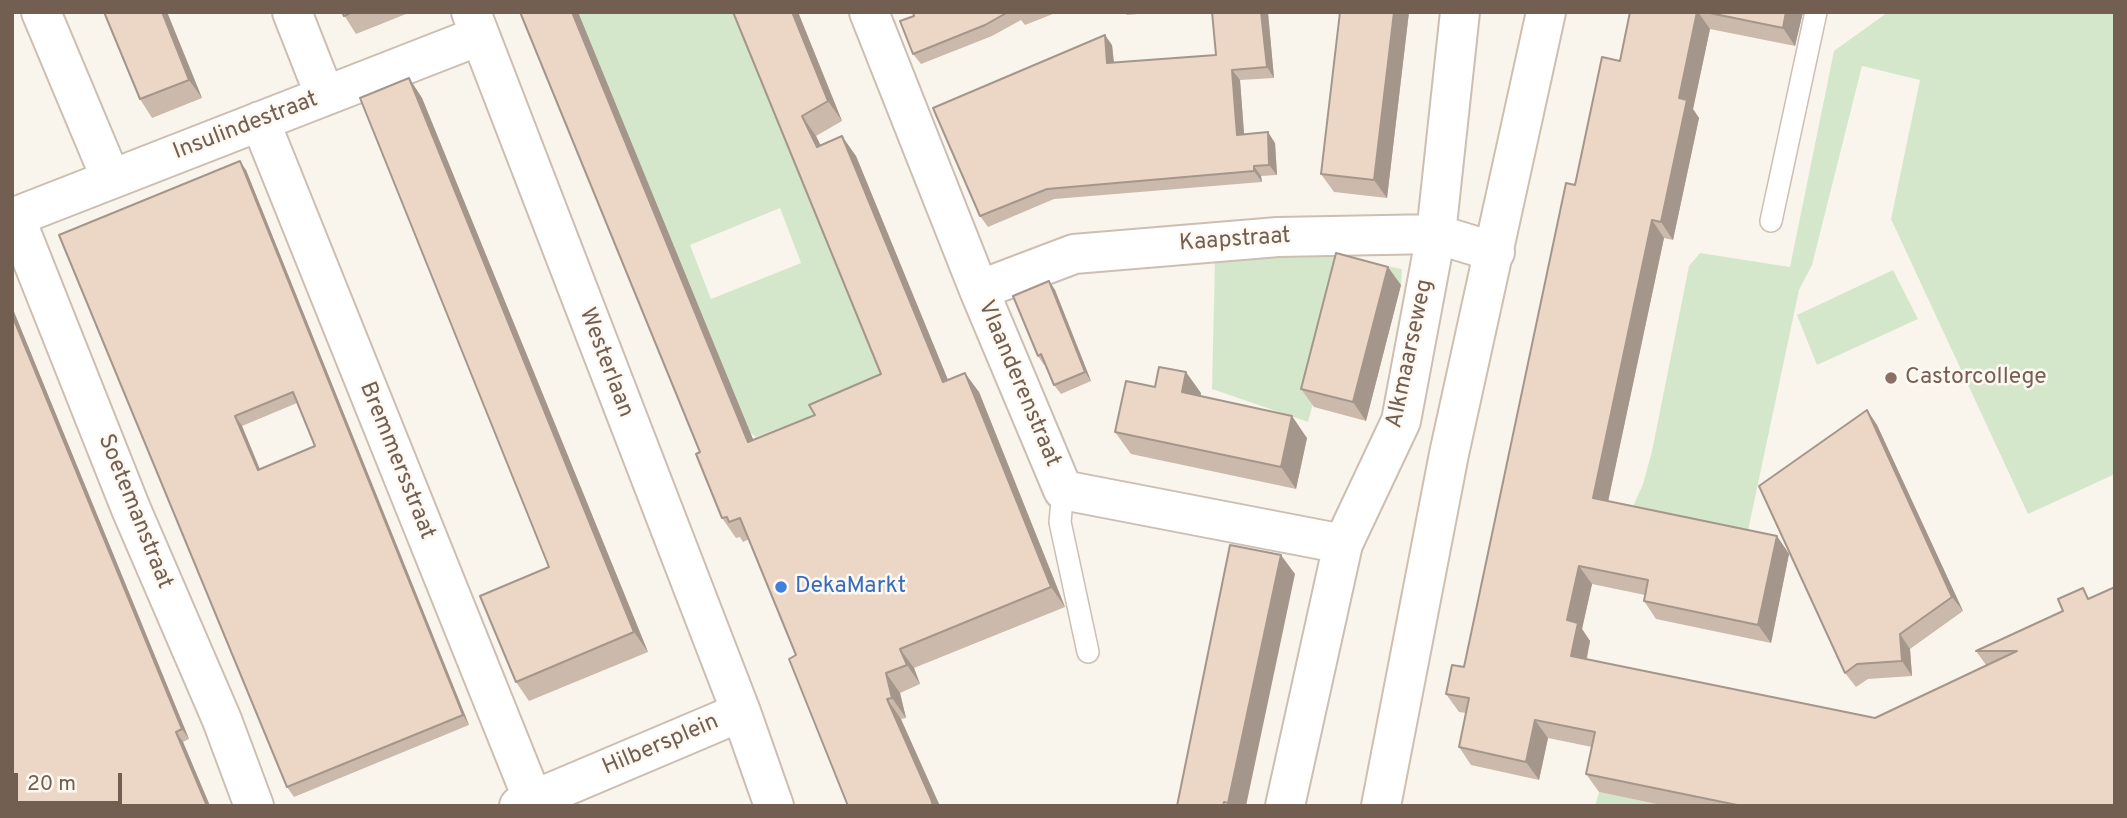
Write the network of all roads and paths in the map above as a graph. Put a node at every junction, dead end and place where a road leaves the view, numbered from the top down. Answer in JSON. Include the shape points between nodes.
{"nodes":[{"id":1,"x":41,"y":12,"type":"edge"},
{"id":2,"x":292,"y":12,"type":"edge"},
{"id":3,"x":869,"y":12,"type":"edge"},
{"id":4,"x":1460,"y":12,"type":"edge"},
{"id":5,"x":1546,"y":12,"type":"edge"},
{"id":6,"x":1816,"y":12,"type":"edge"},
{"id":7,"x":475,"y":24,"type":"edge"},
{"id":8,"x":325,"y":96,"type":"junction"},
{"id":9,"x":260,"y":121,"type":"junction"},
{"id":10,"x":111,"y":179,"type":"junction"},
{"id":11,"x":14,"y":218,"type":"edge"},
{"id":12,"x":1771,"y":221,"type":"dead end"},
{"id":13,"x":1436,"y":234,"type":"junction"},
{"id":14,"x":1495,"y":252,"type":"junction"},
{"id":15,"x":979,"y":290,"type":"junction"},
{"id":16,"x":1063,"y":490,"type":"junction"},
{"id":17,"x":1343,"y":544,"type":"junction"},
{"id":18,"x":1088,"y":652,"type":"dead end"},
{"id":19,"x":741,"y":712,"type":"junction"},
{"id":20,"x":573,"y":796,"type":"edge"},
{"id":21,"x":526,"y":803,"type":"edge"},
{"id":22,"x":254,"y":806,"type":"edge"},
{"id":23,"x":774,"y":806,"type":"edge"},
{"id":24,"x":1285,"y":806,"type":"edge"},
{"id":25,"x":1381,"y":806,"type":"edge"}],
"edges":[{"from":1,"to":10,"type":"street"},
{"from":2,"to":8,"type":"street"},
{"from":3,"to":15,"type":"street","name":"Vlaanderenstraat"},
{"from":4,"to":13,"type":"street","name":"Alkmaarseweg"},
{"from":5,"to":14,"type":"street"},
{"from":6,"to":12,"type":"lane"},
{"from":7,"to":8,"type":"street","name":"Insulindestraat"},
{"from":7,"to":19,"type":"street","name":"Westerlaan"},
{"from":8,"to":9,"type":"street","name":"Insulindestraat"},
{"from":9,"to":10,"type":"street","name":"Insulindestraat"},
{"from":9,"to":21,"type":"street","name":"Bremmersstraat"},
{"from":10,"to":11,"type":"street","name":"Insulindestraat"},
{"from":11,"to":22,"type":"street","name":"Soetemanstraat"},
{"from":13,"to":14,"type":"street","name":"Kaapstraat"},
{"from":13,"to":15,"type":"street","name":"Kaapstraat","via":[[1278,236],[1074,254]]},
{"from":13,"to":17,"type":"street","name":"Alkmaarseweg","via":[[1401,421]]},
{"from":14,"to":25,"type":"street"},
{"from":15,"to":16,"type":"street","name":"Vlaanderenstraat"},
{"from":16,"to":17,"type":"street","name":"Vlaanderenstraat"},
{"from":16,"to":18,"type":"lane","via":[[1060,522]]},
{"from":17,"to":24,"type":"street","name":"Alkmaarseweg"},
{"from":19,"to":20,"type":"street","name":"Hilbersplein"},
{"from":19,"to":23,"type":"street","name":"Hilbersplein"},
{"from":20,"to":21,"type":"street","name":"Hilbersplein"}]}
